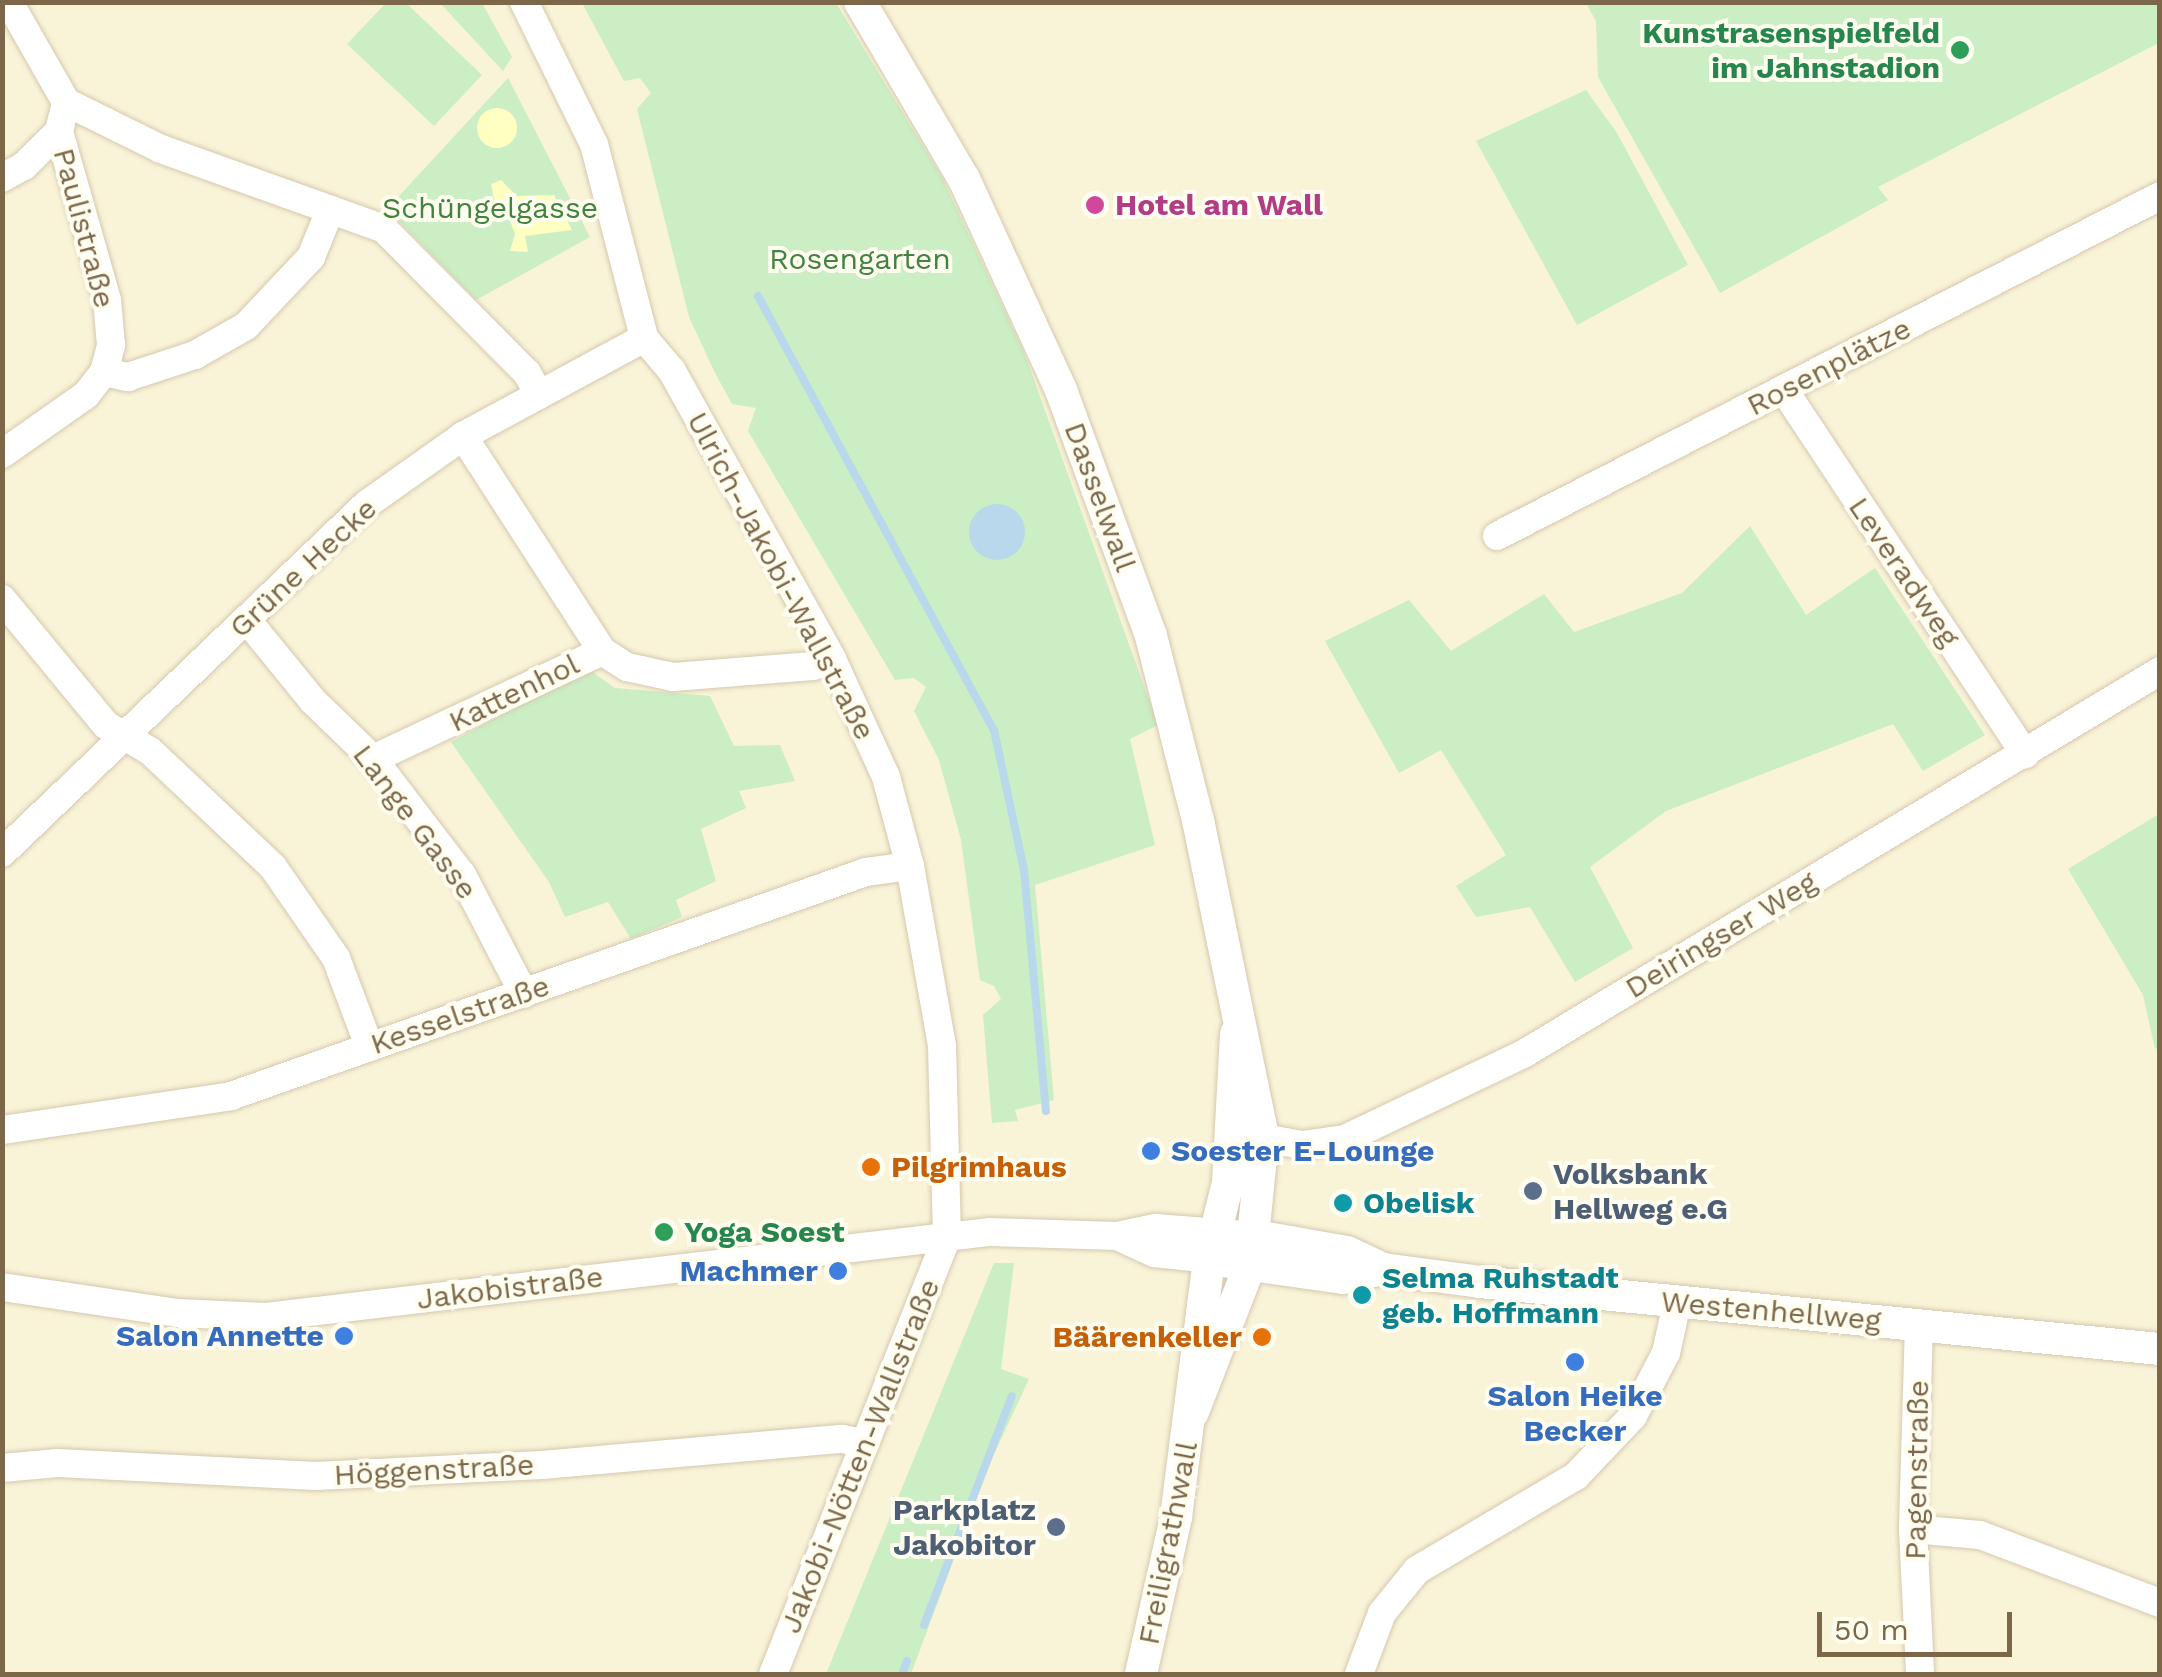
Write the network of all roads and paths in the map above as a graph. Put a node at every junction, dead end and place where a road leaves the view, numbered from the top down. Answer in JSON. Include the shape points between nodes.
{"nodes":[{"id":1,"x":9,"y":2,"type":"edge"},
{"id":2,"x":524,"y":2,"type":"edge"},
{"id":3,"x":860,"y":2,"type":"edge"},
{"id":4,"x":66,"y":102,"type":"junction"},
{"id":5,"x":59,"y":131,"type":"junction"},
{"id":6,"x":2,"y":178,"type":"edge"},
{"id":7,"x":2160,"y":196,"type":"edge"},
{"id":8,"x":330,"y":213,"type":"junction"},
{"id":9,"x":644,"y":338,"type":"junction"},
{"id":10,"x":104,"y":372,"type":"junction"},
{"id":11,"x":1784,"y":390,"type":"junction"},
{"id":12,"x":539,"y":395,"type":"junction"},
{"id":13,"x":463,"y":436,"type":"junction"},
{"id":14,"x":2,"y":454,"type":"edge"},
{"id":15,"x":1497,"y":536,"type":"dead end"},
{"id":16,"x":2,"y":599,"type":"edge"},
{"id":17,"x":247,"y":620,"type":"junction"},
{"id":18,"x":602,"y":651,"type":"junction"},
{"id":19,"x":832,"y":658,"type":"junction"},
{"id":20,"x":2160,"y":671,"type":"edge"},
{"id":21,"x":127,"y":738,"type":"junction"},
{"id":22,"x":2025,"y":754,"type":"junction"},
{"id":23,"x":373,"y":759,"type":"junction"},
{"id":24,"x":2,"y":853,"type":"edge"},
{"id":25,"x":910,"y":866,"type":"junction"},
{"id":26,"x":524,"y":994,"type":"junction"},
{"id":27,"x":1236,"y":1029,"type":"junction"},
{"id":28,"x":369,"y":1046,"type":"junction"},
{"id":29,"x":2,"y":1130,"type":"edge"},
{"id":30,"x":1264,"y":1138,"type":"junction"},
{"id":31,"x":948,"y":1237,"type":"junction"},
{"id":32,"x":1213,"y":1245,"type":"junction"},
{"id":33,"x":1253,"y":1250,"type":"junction"},
{"id":34,"x":2,"y":1287,"type":"edge"},
{"id":35,"x":1677,"y":1303,"type":"junction"},
{"id":36,"x":1919,"y":1324,"type":"junction"},
{"id":37,"x":2160,"y":1349,"type":"edge"},
{"id":38,"x":1193,"y":1412,"type":"junction"},
{"id":39,"x":864,"y":1442,"type":"junction"},
{"id":40,"x":2,"y":1468,"type":"edge"},
{"id":41,"x":1913,"y":1529,"type":"junction"},
{"id":42,"x":2160,"y":1603,"type":"edge"},
{"id":43,"x":773,"y":1674,"type":"edge"},
{"id":44,"x":1141,"y":1674,"type":"edge"},
{"id":45,"x":1359,"y":1674,"type":"edge"},
{"id":46,"x":1920,"y":1674,"type":"edge"}],
"edges":[{"from":1,"to":4,"type":"street"},
{"from":2,"to":9,"type":"street","name":"Ulrich-Jakobi-Wallstraße","via":[[594,144]]},
{"from":3,"to":27,"type":"street","name":"Dasselwall","via":[[964,179],[1086,452],[1168,695]]},
{"from":4,"to":5,"type":"street"},
{"from":4,"to":8,"type":"street","via":[[161,149]]},
{"from":5,"to":6,"type":"street"},
{"from":5,"to":10,"type":"street","name":"Paulistraße","via":[[107,300],[111,345]]},
{"from":7,"to":11,"type":"street","name":"Rosenplätze"},
{"from":8,"to":10,"type":"street","via":[[311,257],[246,326],[194,356],[128,377]]},
{"from":8,"to":12,"type":"street","via":[[384,229],[527,374]]},
{"from":9,"to":12,"type":"street","name":"Grüne Hecke"},
{"from":9,"to":19,"type":"street","name":"Ulrich-Jakobi-Wallstraße","via":[[672,370]]},
{"from":10,"to":14,"type":"street","via":[[86,395]]},
{"from":11,"to":15,"type":"street","name":"Rosenplätze"},
{"from":11,"to":22,"type":"street","name":"Leveradweg"},
{"from":12,"to":13,"type":"street","name":"Grüne Hecke"},
{"from":13,"to":17,"type":"street","name":"Grüne Hecke","via":[[367,504]]},
{"from":13,"to":18,"type":"street"},
{"from":16,"to":21,"type":"street","via":[[106,724]]},
{"from":17,"to":21,"type":"street","name":"Grüne Hecke"},
{"from":17,"to":23,"type":"street","name":"Lange Gasse","via":[[313,701]]},
{"from":18,"to":19,"type":"street","name":"Kattenhol","via":[[626,667],[673,677],[813,666]]},
{"from":18,"to":23,"type":"street","name":"Kattenhol"},
{"from":19,"to":25,"type":"street","name":"Ulrich-Jakobi-Wallstraße","via":[[886,777]]},
{"from":20,"to":22,"type":"street","name":"Deiringser Weg"},
{"from":21,"to":24,"type":"street","name":"Grüne Hecke"},
{"from":21,"to":28,"type":"street","via":[[223,814],[273,867],[336,958]]},
{"from":22,"to":30,"type":"street","name":"Deiringser Weg","via":[[1525,1053],[1345,1139],[1302,1145]]},
{"from":23,"to":26,"type":"street","name":"Lange Gasse","via":[[462,875]]},
{"from":25,"to":26,"type":"street","name":"Kesselstraße","via":[[866,872]]},
{"from":25,"to":31,"type":"street","name":"Ulrich-Jakobi-Wallstraße","via":[[942,1046]]},
{"from":26,"to":28,"type":"street","name":"Kesselstraße"},
{"from":27,"to":30,"type":"street","name":"Dasselwall","via":[[1256,1080]]},
{"from":27,"to":32,"type":"street","name":"Dasselwall","via":[[1228,1182]]},
{"from":28,"to":29,"type":"street","name":"Kesselstraße","via":[[232,1096]]},
{"from":30,"to":33,"type":"street","name":"Dasselwall"},
{"from":31,"to":32,"type":"street","name":"Jakobistraße","via":[[1018,1231],[1117,1236],[1154,1253]]},
{"from":31,"to":34,"type":"street","name":"Jakobistraße","via":[[266,1317],[178,1313]]},
{"from":31,"to":39,"type":"street","name":"Jakobi-Nötten-Wallstraße"},
{"from":32,"to":33,"type":"street","name":"Westenhellweg"},
{"from":32,"to":38,"type":"street","name":"Freiligrathwall"},
{"from":33,"to":35,"type":"street","name":"Westenhellweg","via":[[1347,1252],[1383,1269]]},
{"from":33,"to":38,"type":"street","name":"Freiligrathwall"},
{"from":35,"to":36,"type":"street","name":"Westenhellweg"},
{"from":35,"to":45,"type":"street","via":[[1666,1353],[1633,1416],[1576,1476],[1417,1570],[1382,1614]]},
{"from":36,"to":37,"type":"street","name":"Westenhellweg"},
{"from":36,"to":41,"type":"street","name":"Pagenstraße"},
{"from":38,"to":44,"type":"street","name":"Freiligrathwall"},
{"from":39,"to":40,"type":"street","name":"Höggenstraße","via":[[842,1438],[542,1465],[316,1476],[58,1462]]},
{"from":39,"to":43,"type":"street","name":"Jakobi-Nötten-Wallstraße"},
{"from":41,"to":42,"type":"street","via":[[1980,1536]]},
{"from":41,"to":46,"type":"street","name":"Pagenstraße"}]}
